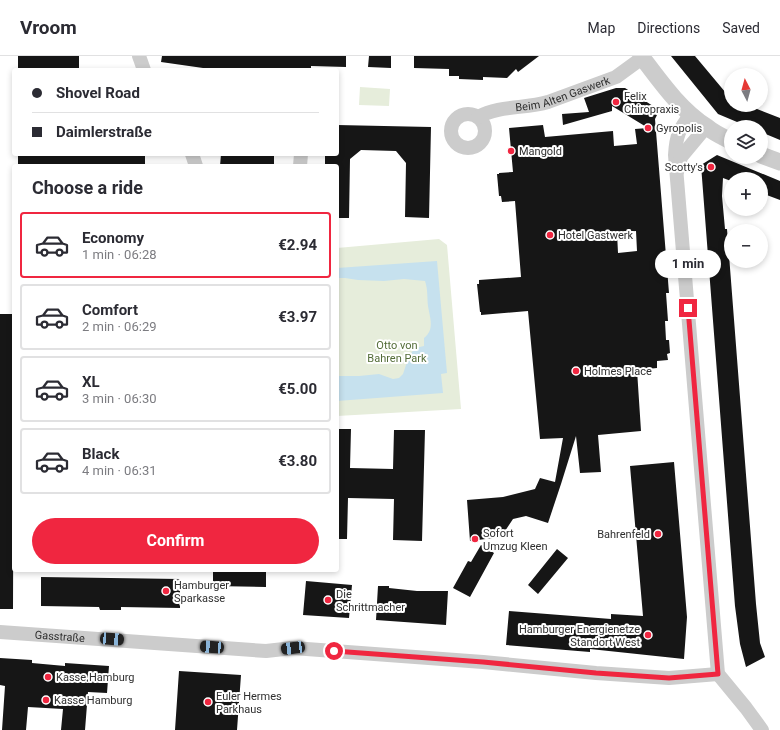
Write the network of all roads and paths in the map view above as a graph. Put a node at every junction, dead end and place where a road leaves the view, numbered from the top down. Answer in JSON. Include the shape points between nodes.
{"nodes":[{"id":1,"x":139,"y":56,"type":"edge"},
{"id":2,"x":642,"y":57,"type":"edge"},
{"id":3,"x":143,"y":68,"type":"edge"},
{"id":4,"x":691,"y":114,"type":"junction"},
{"id":5,"x":478,"y":117,"type":"dead end"},
{"id":6,"x":706,"y":127,"type":"junction"},
{"id":7,"x":724,"y":137,"type":"edge"},
{"id":8,"x":768,"y":158,"type":"edge"},
{"id":9,"x":780,"y":162,"type":"edge"},
{"id":10,"x":678,"y":173,"type":"junction"},
{"id":11,"x":0,"y":632,"type":"edge"},
{"id":12,"x":718,"y":674,"type":"junction"},
{"id":13,"x":762,"y":730,"type":"edge"}],
"edges":[{"from":1,"to":3,"type":"street"},
{"from":2,"to":4,"type":"street"},
{"from":2,"to":5,"type":"street","name":"Beim Alten Gaswerk","via":[[616,77],[548,102],[498,109]]},
{"from":4,"to":6,"type":"street"},
{"from":4,"to":10,"type":"street","via":[[677,134],[675,155]]},
{"from":6,"to":7,"type":"street"},
{"from":6,"to":10,"type":"street","via":[[681,158]]},
{"from":8,"to":9,"type":"street"},
{"from":10,"to":12,"type":"street"},
{"from":11,"to":12,"type":"street","name":"Gasstraße","via":[[266,651],[293,648],[669,678]]},
{"from":12,"to":13,"type":"street"}]}
